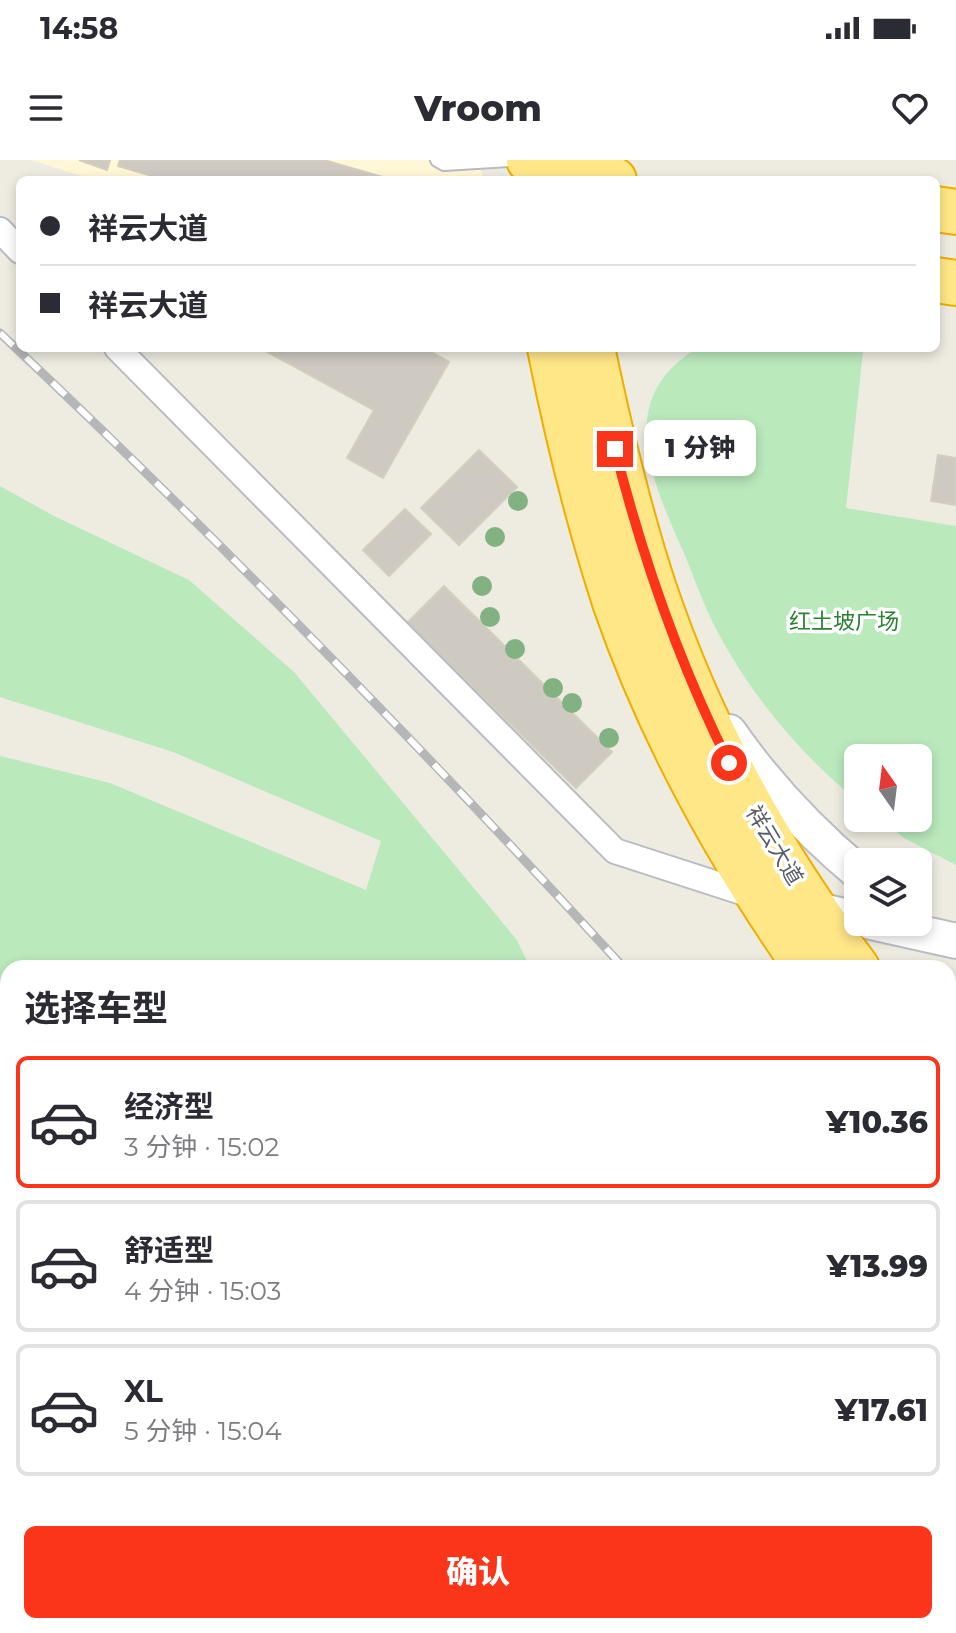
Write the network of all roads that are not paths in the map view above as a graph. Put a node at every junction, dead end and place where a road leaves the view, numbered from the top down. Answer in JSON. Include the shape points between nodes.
{"nodes":[{"id":1,"x":437,"y":160,"type":"edge"},
{"id":2,"x":510,"y":160,"type":"edge"},
{"id":3,"x":527,"y":160,"type":"edge"},
{"id":4,"x":597,"y":176,"type":"edge"},
{"id":5,"x":0,"y":230,"type":"edge"},
{"id":6,"x":16,"y":247,"type":"edge"},
{"id":7,"x":121,"y":352,"type":"edge"},
{"id":8,"x":551,"y":352,"type":"edge"},
{"id":9,"x":593,"y":352,"type":"edge"},
{"id":10,"x":678,"y":653,"type":"junction"},
{"id":11,"x":844,"y":860,"type":"edge"},
{"id":12,"x":758,"y":897,"type":"junction"},
{"id":13,"x":815,"y":910,"type":"junction"},
{"id":14,"x":844,"y":916,"type":"edge"},
{"id":15,"x":932,"y":919,"type":"edge"},
{"id":16,"x":956,"y":932,"type":"edge"},
{"id":17,"x":932,"y":936,"type":"edge"},
{"id":18,"x":956,"y":941,"type":"edge"},
{"id":19,"x":801,"y":960,"type":"edge"},
{"id":20,"x":851,"y":960,"type":"edge"}],
"edges":[{"from":1,"to":2,"type":"lane"},
{"from":3,"to":4,"type":"highway"},
{"from":5,"to":6,"type":"street"},
{"from":7,"to":12,"type":"street","via":[[615,851]]},
{"from":8,"to":12,"type":"highway","name":"祥云大道","via":[[594,531],[640,668],[705,806]]},
{"from":9,"to":10,"type":"highway","name":"祥云大道","via":[[633,520]]},
{"from":10,"to":11,"type":"main road","via":[[783,802]]},
{"from":10,"to":13,"type":"highway","name":"祥云大道","via":[[741,787]]},
{"from":12,"to":13,"type":"main road"},
{"from":12,"to":19,"type":"highway","name":"祥云大道"},
{"from":13,"to":14,"type":"main road"},
{"from":13,"to":20,"type":"highway","name":"祥云大道"},
{"from":15,"to":16,"type":"main road"},
{"from":17,"to":18,"type":"main road"}]}
